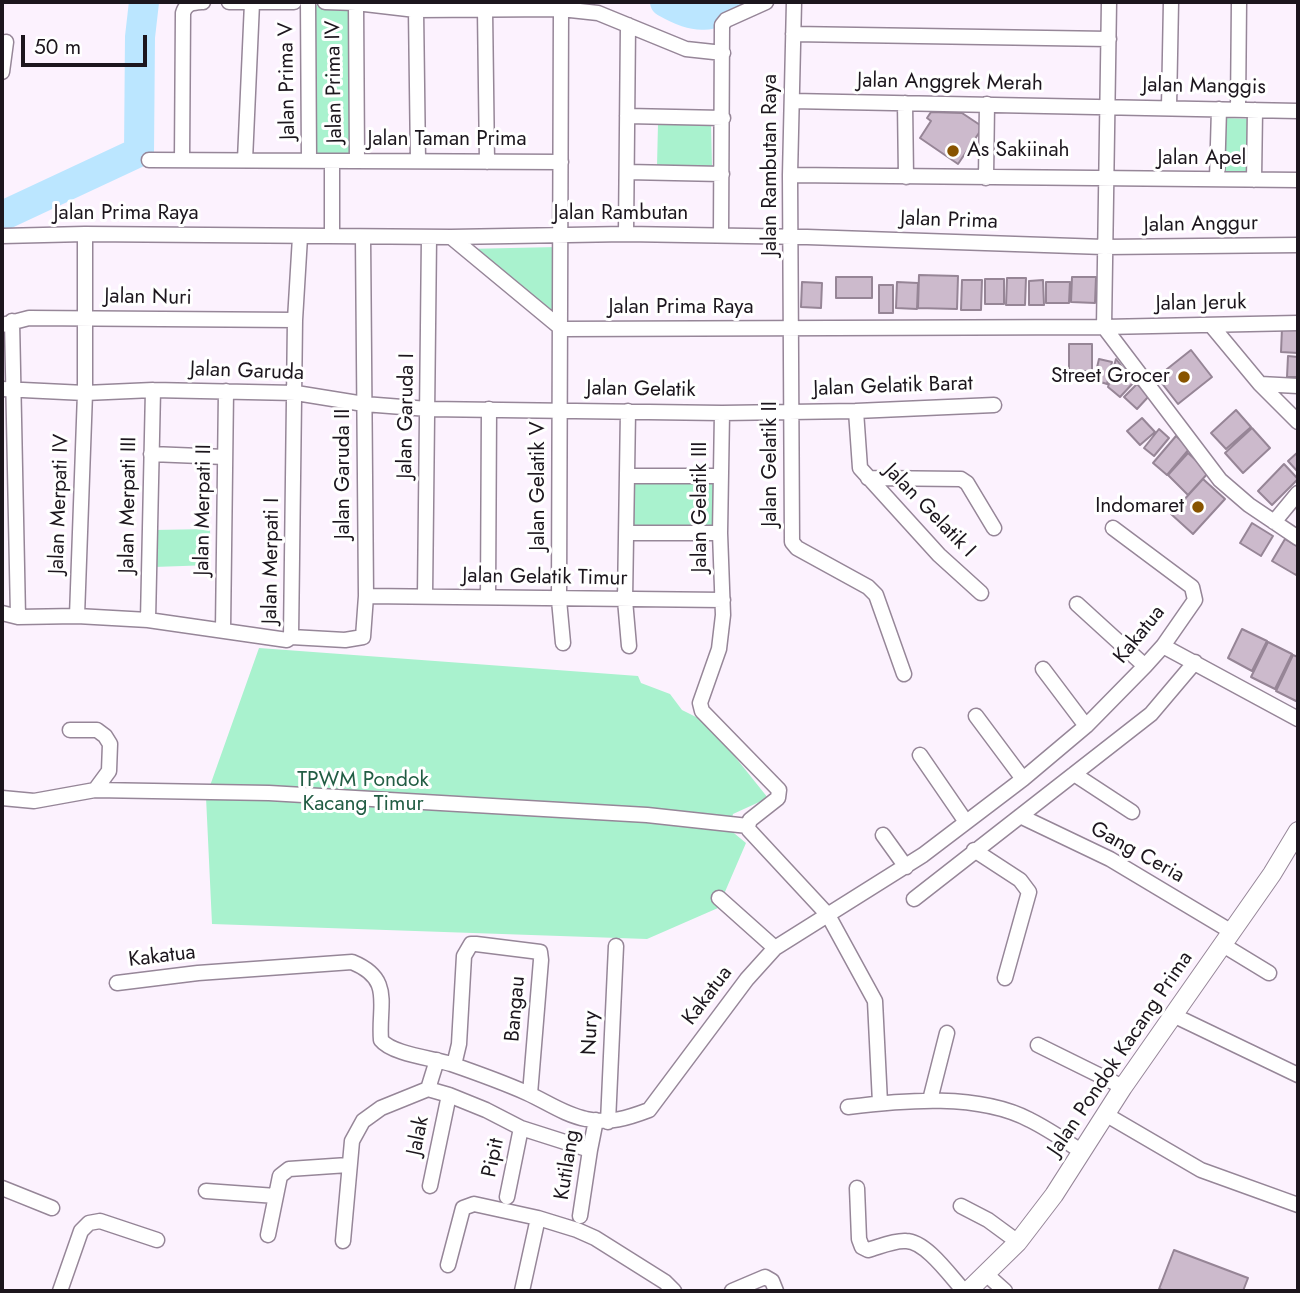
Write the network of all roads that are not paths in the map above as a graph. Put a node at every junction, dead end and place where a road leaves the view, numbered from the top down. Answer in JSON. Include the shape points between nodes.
{"nodes":[{"id":1,"x":203,"y":2,"type":"edge"},
{"id":2,"x":229,"y":2,"type":"edge"},
{"id":3,"x":294,"y":2,"type":"edge"},
{"id":4,"x":308,"y":2,"type":"edge"},
{"id":5,"x":325,"y":2,"type":"edge"},
{"id":6,"x":766,"y":2,"type":"edge"},
{"id":7,"x":794,"y":2,"type":"edge"},
{"id":8,"x":1109,"y":2,"type":"edge"},
{"id":9,"x":1171,"y":2,"type":"edge"},
{"id":10,"x":1239,"y":2,"type":"edge"},
{"id":11,"x":251,"y":3,"type":"edge"},
{"id":12,"x":356,"y":3,"type":"edge"},
{"id":13,"x":561,"y":9,"type":"junction"},
{"id":14,"x":416,"y":10,"type":"junction"},
{"id":15,"x":485,"y":10,"type":"junction"},
{"id":16,"x":628,"y":25,"type":"junction"},
{"id":17,"x":793,"y":34,"type":"junction"},
{"id":18,"x":1109,"y":39,"type":"junction"},
{"id":19,"x":6,"y":42,"type":"dead end"},
{"id":20,"x":723,"y":53,"type":"junction"},
{"id":21,"x":2,"y":72,"type":"edge"},
{"id":22,"x":792,"y":101,"type":"junction"},
{"id":23,"x":905,"y":103,"type":"junction"},
{"id":24,"x":987,"y":104,"type":"junction"},
{"id":25,"x":1108,"y":106,"type":"junction"},
{"id":26,"x":1169,"y":107,"type":"junction"},
{"id":27,"x":1219,"y":109,"type":"junction"},
{"id":28,"x":1238,"y":109,"type":"junction"},
{"id":29,"x":1255,"y":110,"type":"junction"},
{"id":30,"x":1298,"y":111,"type":"edge"},
{"id":31,"x":627,"y":116,"type":"junction"},
{"id":32,"x":723,"y":118,"type":"junction"},
{"id":33,"x":149,"y":160,"type":"dead end"},
{"id":34,"x":182,"y":160,"type":"junction"},
{"id":35,"x":245,"y":160,"type":"junction"},
{"id":36,"x":309,"y":160,"type":"junction"},
{"id":37,"x":332,"y":161,"type":"junction"},
{"id":38,"x":357,"y":161,"type":"junction"},
{"id":39,"x":418,"y":161,"type":"junction"},
{"id":40,"x":487,"y":162,"type":"junction"},
{"id":41,"x":561,"y":162,"type":"junction"},
{"id":42,"x":626,"y":172,"type":"junction"},
{"id":43,"x":722,"y":174,"type":"junction"},
{"id":44,"x":790,"y":175,"type":"junction"},
{"id":45,"x":906,"y":177,"type":"junction"},
{"id":46,"x":986,"y":178,"type":"junction"},
{"id":47,"x":1217,"y":179,"type":"junction"},
{"id":48,"x":1105,"y":180,"type":"junction"},
{"id":49,"x":1254,"y":180,"type":"junction"},
{"id":50,"x":1298,"y":180,"type":"edge"},
{"id":51,"x":85,"y":234,"type":"junction"},
{"id":52,"x":561,"y":234,"type":"junction"},
{"id":53,"x":626,"y":234,"type":"junction"},
{"id":54,"x":332,"y":235,"type":"junction"},
{"id":55,"x":721,"y":235,"type":"junction"},
{"id":56,"x":2,"y":236,"type":"edge"},
{"id":57,"x":791,"y":236,"type":"junction"},
{"id":58,"x":300,"y":237,"type":"junction"},
{"id":59,"x":363,"y":237,"type":"junction"},
{"id":60,"x":429,"y":237,"type":"junction"},
{"id":61,"x":451,"y":237,"type":"junction"},
{"id":62,"x":1298,"y":244,"type":"edge"},
{"id":63,"x":1104,"y":247,"type":"junction"},
{"id":64,"x":85,"y":318,"type":"junction"},
{"id":65,"x":295,"y":320,"type":"junction"},
{"id":66,"x":7,"y":323,"type":"edge"},
{"id":67,"x":1298,"y":323,"type":"edge"},
{"id":68,"x":1211,"y":325,"type":"junction"},
{"id":69,"x":1104,"y":327,"type":"junction"},
{"id":70,"x":562,"y":328,"type":"junction"},
{"id":71,"x":792,"y":329,"type":"junction"},
{"id":72,"x":1260,"y":384,"type":"junction"},
{"id":73,"x":1298,"y":386,"type":"edge"},
{"id":74,"x":8,"y":389,"type":"edge"},
{"id":75,"x":153,"y":390,"type":"junction"},
{"id":76,"x":226,"y":391,"type":"junction"},
{"id":77,"x":85,"y":393,"type":"junction"},
{"id":78,"x":296,"y":393,"type":"junction"},
{"id":79,"x":364,"y":404,"type":"junction"},
{"id":80,"x":994,"y":405,"type":"dead end"},
{"id":81,"x":489,"y":409,"type":"junction"},
{"id":82,"x":428,"y":410,"type":"junction"},
{"id":83,"x":560,"y":410,"type":"junction"},
{"id":84,"x":628,"y":411,"type":"junction"},
{"id":85,"x":792,"y":411,"type":"junction"},
{"id":86,"x":856,"y":411,"type":"junction"},
{"id":87,"x":722,"y":413,"type":"junction"},
{"id":88,"x":1298,"y":422,"type":"edge"},
{"id":89,"x":151,"y":454,"type":"junction"},
{"id":90,"x":225,"y":457,"type":"junction"},
{"id":91,"x":627,"y":476,"type":"junction"},
{"id":92,"x":721,"y":476,"type":"junction"},
{"id":93,"x":868,"y":478,"type":"junction"},
{"id":94,"x":1298,"y":493,"type":"edge"},
{"id":95,"x":1274,"y":523,"type":"junction"},
{"id":96,"x":994,"y":528,"type":"dead end"},
{"id":97,"x":1113,"y":528,"type":"dead end"},
{"id":98,"x":626,"y":533,"type":"junction"},
{"id":99,"x":720,"y":533,"type":"junction"},
{"id":100,"x":1298,"y":538,"type":"edge"},
{"id":101,"x":981,"y":593,"type":"dead end"},
{"id":102,"x":366,"y":596,"type":"junction"},
{"id":103,"x":425,"y":596,"type":"junction"},
{"id":104,"x":488,"y":597,"type":"junction"},
{"id":105,"x":559,"y":600,"type":"junction"},
{"id":106,"x":625,"y":600,"type":"junction"},
{"id":107,"x":723,"y":600,"type":"junction"},
{"id":108,"x":1077,"y":604,"type":"dead end"},
{"id":109,"x":2,"y":613,"type":"edge"},
{"id":110,"x":77,"y":616,"type":"junction"},
{"id":111,"x":18,"y":617,"type":"junction"},
{"id":112,"x":148,"y":620,"type":"junction"},
{"id":113,"x":223,"y":630,"type":"junction"},
{"id":114,"x":291,"y":637,"type":"junction"},
{"id":115,"x":563,"y":643,"type":"dead end"},
{"id":116,"x":629,"y":646,"type":"dead end"},
{"id":117,"x":1163,"y":646,"type":"junction"},
{"id":118,"x":1195,"y":662,"type":"junction"},
{"id":119,"x":1145,"y":666,"type":"junction"},
{"id":120,"x":1043,"y":668,"type":"dead end"},
{"id":121,"x":904,"y":674,"type":"dead end"},
{"id":122,"x":976,"y":716,"type":"dead end"},
{"id":123,"x":1298,"y":719,"type":"edge"},
{"id":124,"x":1086,"y":726,"type":"junction"},
{"id":125,"x":70,"y":730,"type":"dead end"},
{"id":126,"x":920,"y":755,"type":"dead end"},
{"id":127,"x":1074,"y":774,"type":"junction"},
{"id":128,"x":1023,"y":779,"type":"junction"},
{"id":129,"x":95,"y":790,"type":"junction"},
{"id":130,"x":2,"y":798,"type":"edge"},
{"id":131,"x":1132,"y":812,"type":"dead end"},
{"id":132,"x":1020,"y":816,"type":"junction"},
{"id":133,"x":966,"y":822,"type":"junction"},
{"id":134,"x":748,"y":825,"type":"junction"},
{"id":135,"x":1298,"y":831,"type":"edge"},
{"id":136,"x":883,"y":835,"type":"dead end"},
{"id":137,"x":974,"y":850,"type":"junction"},
{"id":138,"x":906,"y":867,"type":"junction"},
{"id":139,"x":719,"y":898,"type":"dead end"},
{"id":140,"x":914,"y":899,"type":"dead end"},
{"id":141,"x":828,"y":915,"type":"junction"},
{"id":142,"x":1227,"y":939,"type":"junction"},
{"id":143,"x":616,"y":946,"type":"dead end"},
{"id":144,"x":775,"y":948,"type":"junction"},
{"id":145,"x":1269,"y":972,"type":"dead end"},
{"id":146,"x":1005,"y":978,"type":"dead end"},
{"id":147,"x":117,"y":983,"type":"dead end"},
{"id":148,"x":1172,"y":1015,"type":"junction"},
{"id":149,"x":947,"y":1033,"type":"dead end"},
{"id":150,"x":1038,"y":1045,"type":"dead end"},
{"id":151,"x":454,"y":1065,"type":"junction"},
{"id":152,"x":432,"y":1075,"type":"junction"},
{"id":153,"x":1298,"y":1075,"type":"edge"},
{"id":154,"x":1123,"y":1087,"type":"junction"},
{"id":155,"x":530,"y":1094,"type":"junction"},
{"id":156,"x":449,"y":1095,"type":"junction"},
{"id":157,"x":930,"y":1100,"type":"junction"},
{"id":158,"x":880,"y":1103,"type":"junction"},
{"id":159,"x":848,"y":1107,"type":"dead end"},
{"id":160,"x":1105,"y":1114,"type":"junction"},
{"id":161,"x":600,"y":1123,"type":"junction"},
{"id":162,"x":521,"y":1128,"type":"junction"},
{"id":163,"x":591,"y":1145,"type":"junction"},
{"id":164,"x":1081,"y":1151,"type":"junction"},
{"id":165,"x":348,"y":1165,"type":"junction"},
{"id":166,"x":430,"y":1186,"type":"dead end"},
{"id":167,"x":2,"y":1188,"type":"edge"},
{"id":168,"x":857,"y":1188,"type":"dead end"},
{"id":169,"x":206,"y":1191,"type":"dead end"},
{"id":170,"x":276,"y":1196,"type":"junction"},
{"id":171,"x":507,"y":1197,"type":"dead end"},
{"id":172,"x":1298,"y":1205,"type":"edge"},
{"id":173,"x":961,"y":1206,"type":"dead end"},
{"id":174,"x":52,"y":1208,"type":"dead end"},
{"id":175,"x":580,"y":1216,"type":"dead end"},
{"id":176,"x":538,"y":1218,"type":"junction"},
{"id":177,"x":268,"y":1235,"type":"dead end"},
{"id":178,"x":157,"y":1240,"type":"dead end"},
{"id":179,"x":343,"y":1241,"type":"dead end"},
{"id":180,"x":1018,"y":1242,"type":"junction"},
{"id":181,"x":448,"y":1265,"type":"dead end"},
{"id":182,"x":986,"y":1274,"type":"junction"},
{"id":183,"x":60,"y":1291,"type":"edge"},
{"id":184,"x":522,"y":1291,"type":"edge"},
{"id":185,"x":674,"y":1291,"type":"edge"},
{"id":186,"x":732,"y":1291,"type":"edge"},
{"id":187,"x":776,"y":1291,"type":"edge"},
{"id":188,"x":966,"y":1291,"type":"edge"},
{"id":189,"x":1005,"y":1291,"type":"edge"}],
"edges":[{"from":1,"to":34,"type":"street","via":[[190,3],[183,13]]},
{"from":2,"to":11,"type":"street"},
{"from":3,"to":11,"type":"street"},
{"from":4,"to":36,"type":"street","name":"Jalan Prima V"},
{"from":5,"to":12,"type":"street"},
{"from":6,"to":20,"type":"street","via":[[722,24]]},
{"from":7,"to":17,"type":"street","name":"Jalan Rambutan Raya"},
{"from":8,"to":18,"type":"street"},
{"from":9,"to":26,"type":"street"},
{"from":10,"to":28,"type":"street"},
{"from":11,"to":35,"type":"street"},
{"from":12,"to":14,"type":"street"},
{"from":12,"to":38,"type":"street","name":"Jalan Prima IV"},
{"from":13,"to":15,"type":"street"},
{"from":13,"to":16,"type":"street","via":[[598,13]]},
{"from":13,"to":41,"type":"street","name":"Jalan Gelatik V"},
{"from":14,"to":15,"type":"street"},
{"from":14,"to":39,"type":"street"},
{"from":15,"to":40,"type":"street"},
{"from":16,"to":20,"type":"street","via":[[686,49]]},
{"from":16,"to":31,"type":"street"},
{"from":17,"to":18,"type":"street"},
{"from":17,"to":22,"type":"street","name":"Jalan Rambutan Raya"},
{"from":18,"to":25,"type":"street"},
{"from":19,"to":21,"type":"street"},
{"from":20,"to":32,"type":"street"},
{"from":22,"to":23,"type":"street","name":"Jalan Anggrek Merah"},
{"from":22,"to":44,"type":"street","name":"Jalan Rambutan Raya"},
{"from":23,"to":24,"type":"street","name":"Jalan Anggrek Merah"},
{"from":23,"to":45,"type":"street"},
{"from":24,"to":25,"type":"street","name":"Jalan Anggrek Merah"},
{"from":24,"to":46,"type":"street"},
{"from":25,"to":26,"type":"street","name":"Jalan Manggis"},
{"from":25,"to":48,"type":"street"},
{"from":26,"to":27,"type":"street","name":"Jalan Manggis"},
{"from":27,"to":28,"type":"street","name":"Jalan Manggis"},
{"from":27,"to":47,"type":"street"},
{"from":28,"to":29,"type":"street","name":"Jalan Manggis"},
{"from":29,"to":30,"type":"street","name":"Jalan Manggis"},
{"from":29,"to":49,"type":"street"},
{"from":31,"to":32,"type":"street"},
{"from":31,"to":42,"type":"street"},
{"from":32,"to":43,"type":"street"},
{"from":33,"to":34,"type":"street","name":"Jalan Taman Prima"},
{"from":34,"to":35,"type":"street","name":"Jalan Taman Prima"},
{"from":35,"to":36,"type":"street","name":"Jalan Taman Prima"},
{"from":36,"to":37,"type":"street","name":"Jalan Taman Prima"},
{"from":37,"to":38,"type":"street","name":"Jalan Taman Prima"},
{"from":37,"to":54,"type":"street"},
{"from":38,"to":39,"type":"street","name":"Jalan Taman Prima"},
{"from":39,"to":40,"type":"street","name":"Jalan Taman Prima"},
{"from":40,"to":41,"type":"street","name":"Jalan Taman Prima"},
{"from":41,"to":52,"type":"street","name":"Jalan Gelatik V"},
{"from":42,"to":43,"type":"street"},
{"from":42,"to":53,"type":"street"},
{"from":43,"to":55,"type":"street"},
{"from":44,"to":45,"type":"street","name":"Jalan Apel"},
{"from":44,"to":57,"type":"street","name":"Jalan Rambutan Raya"},
{"from":45,"to":46,"type":"street","name":"Jalan Apel"},
{"from":46,"to":48,"type":"street","name":"Jalan Apel"},
{"from":47,"to":48,"type":"street","name":"Jalan Apel"},
{"from":47,"to":49,"type":"street","name":"Jalan Apel"},
{"from":48,"to":63,"type":"street"},
{"from":49,"to":50,"type":"street","name":"Jalan Apel"},
{"from":51,"to":56,"type":"street","name":"Jalan Prima Raya"},
{"from":51,"to":58,"type":"street","name":"Jalan Prima Raya"},
{"from":51,"to":64,"type":"street","name":"Jalan Merpati IV"},
{"from":52,"to":53,"type":"street","name":"Jalan Rambutan"},
{"from":52,"to":61,"type":"street","name":"Jalan Rambutan"},
{"from":52,"to":70,"type":"street","name":"Jalan Gelatik V"},
{"from":53,"to":55,"type":"street","name":"Jalan Rambutan"},
{"from":54,"to":58,"type":"street","name":"Jalan Prima Raya"},
{"from":54,"to":59,"type":"street","name":"Jalan Prima Raya"},
{"from":55,"to":57,"type":"street","name":"Jalan Rambutan"},
{"from":57,"to":63,"type":"street","name":"Jalan Prima"},
{"from":57,"to":71,"type":"street","name":"Jalan Rambutan Raya"},
{"from":58,"to":65,"type":"street","name":"Jalan Merpati I"},
{"from":59,"to":60,"type":"street","name":"Jalan Prima Raya"},
{"from":59,"to":79,"type":"street","name":"Jalan Garuda II"},
{"from":60,"to":61,"type":"street","name":"Jalan Prima Raya"},
{"from":60,"to":82,"type":"street","name":"Jalan Garuda I"},
{"from":61,"to":70,"type":"street"},
{"from":62,"to":63,"type":"street","name":"Jalan Anggur"},
{"from":63,"to":69,"type":"street"},
{"from":64,"to":65,"type":"street","name":"Jalan Nuri"},
{"from":64,"to":66,"type":"street","name":"Jalan Nuri","via":[[29,318]]},
{"from":64,"to":77,"type":"street","name":"Jalan Merpati IV"},
{"from":65,"to":78,"type":"street","name":"Jalan Merpati I"},
{"from":66,"to":74,"type":"street"},
{"from":67,"to":68,"type":"street","name":"Jalan Jeruk"},
{"from":68,"to":69,"type":"street","name":"Jalan Jeruk"},
{"from":68,"to":72,"type":"street"},
{"from":69,"to":71,"type":"street","name":"Jalan Prima Raya"},
{"from":69,"to":95,"type":"street","via":[[1220,480]]},
{"from":70,"to":71,"type":"street","name":"Jalan Prima Raya"},
{"from":70,"to":83,"type":"street","name":"Jalan Gelatik V"},
{"from":71,"to":85,"type":"street","name":"Jalan Gelatik II"},
{"from":72,"to":73,"type":"street"},
{"from":72,"to":88,"type":"street"},
{"from":74,"to":77,"type":"street","name":"Jalan Garuda"},
{"from":74,"to":111,"type":"street"},
{"from":75,"to":76,"type":"street","name":"Jalan Garuda"},
{"from":75,"to":77,"type":"street","name":"Jalan Garuda"},
{"from":75,"to":89,"type":"street","name":"Jalan Merpati III"},
{"from":76,"to":78,"type":"street","name":"Jalan Garuda"},
{"from":76,"to":90,"type":"street","name":"Jalan Merpati II"},
{"from":77,"to":110,"type":"street","name":"Jalan Merpati IV"},
{"from":78,"to":79,"type":"street","name":"Jalan Garuda"},
{"from":78,"to":114,"type":"street","name":"Jalan Merpati I"},
{"from":79,"to":82,"type":"street","name":"Jalan Garuda"},
{"from":79,"to":102,"type":"street","name":"Jalan Garuda II"},
{"from":80,"to":86,"type":"street","name":"Jalan Gelatik Barat"},
{"from":81,"to":82,"type":"street","name":"Jalan Garuda"},
{"from":81,"to":83,"type":"street","name":"Jalan Gelatik"},
{"from":81,"to":104,"type":"street"},
{"from":82,"to":103,"type":"street","name":"Jalan Garuda I"},
{"from":83,"to":84,"type":"street","name":"Jalan Gelatik"},
{"from":83,"to":105,"type":"street","name":"Jalan Gelatik V"},
{"from":84,"to":87,"type":"street","name":"Jalan Gelatik"},
{"from":84,"to":91,"type":"street"},
{"from":85,"to":86,"type":"street","name":"Jalan Gelatik Barat"},
{"from":85,"to":87,"type":"street","name":"Jalan Gelatik"},
{"from":85,"to":121,"type":"street","name":"Jalan Gelatik II","via":[[792,542],[876,594]]},
{"from":86,"to":93,"type":"street","name":"Jalan Gelatik I","via":[[858,463]]},
{"from":87,"to":92,"type":"street","name":"Jalan Gelatik III"},
{"from":89,"to":90,"type":"street"},
{"from":89,"to":112,"type":"street","name":"Jalan Merpati III"},
{"from":90,"to":113,"type":"street","name":"Jalan Merpati II"},
{"from":91,"to":92,"type":"street"},
{"from":91,"to":98,"type":"street"},
{"from":92,"to":99,"type":"street","name":"Jalan Gelatik III"},
{"from":93,"to":96,"type":"street","via":[[961,479]]},
{"from":93,"to":101,"type":"street","name":"Jalan Gelatik I"},
{"from":94,"to":95,"type":"street"},
{"from":95,"to":100,"type":"street"},
{"from":97,"to":117,"type":"street","name":"Kakatua","via":[[1192,587],[1195,600]]},
{"from":98,"to":99,"type":"street"},
{"from":98,"to":106,"type":"street"},
{"from":99,"to":107,"type":"street","name":"Jalan Gelatik III"},
{"from":102,"to":103,"type":"street","name":"Jalan Gelatik Timur"},
{"from":102,"to":114,"type":"street","name":"Jalan Garuda II","via":[[363,637]]},
{"from":103,"to":104,"type":"street","name":"Jalan Gelatik Timur"},
{"from":104,"to":105,"type":"street","name":"Jalan Gelatik Timur"},
{"from":105,"to":106,"type":"street","name":"Jalan Gelatik Timur"},
{"from":105,"to":115,"type":"street","name":"Jalan Gelatik V"},
{"from":106,"to":107,"type":"street","name":"Jalan Gelatik Timur"},
{"from":106,"to":116,"type":"street"},
{"from":107,"to":134,"type":"street","name":"Jalan Gelatik III","via":[[719,649],[700,704],[780,794]]},
{"from":108,"to":119,"type":"street"},
{"from":109,"to":111,"type":"street","name":"Jalan Merpati I"},
{"from":110,"to":111,"type":"street","name":"Jalan Merpati I"},
{"from":110,"to":112,"type":"street","name":"Jalan Merpati I"},
{"from":112,"to":113,"type":"street","name":"Jalan Merpati I"},
{"from":113,"to":114,"type":"street","name":"Jalan Merpati I"},
{"from":117,"to":118,"type":"street"},
{"from":117,"to":119,"type":"street","name":"Kakatua"},
{"from":118,"to":123,"type":"street"},
{"from":118,"to":127,"type":"street","via":[[1151,714]]},
{"from":119,"to":124,"type":"street","name":"Kakatua"},
{"from":120,"to":124,"type":"street"},
{"from":122,"to":128,"type":"street"},
{"from":124,"to":128,"type":"street","name":"Kakatua"},
{"from":125,"to":129,"type":"street","via":[[97,730],[110,744],[109,771]]},
{"from":126,"to":133,"type":"street"},
{"from":127,"to":131,"type":"street"},
{"from":127,"to":132,"type":"street"},
{"from":128,"to":133,"type":"street","name":"Kakatua"},
{"from":129,"to":130,"type":"street","via":[[34,801]]},
{"from":129,"to":134,"type":"street","via":[[269,793]]},
{"from":132,"to":137,"type":"street"},
{"from":132,"to":142,"type":"street","name":"Gang Ceria","via":[[1110,859]]},
{"from":133,"to":138,"type":"street","name":"Kakatua"},
{"from":134,"to":141,"type":"street"},
{"from":135,"to":142,"type":"street","name":"Jalan Pondok Kacang Prima"},
{"from":136,"to":138,"type":"street"},
{"from":137,"to":140,"type":"street"},
{"from":137,"to":146,"type":"street","via":[[1020,880],[1029,892]]},
{"from":138,"to":141,"type":"street","name":"Kakatua"},
{"from":139,"to":144,"type":"street"},
{"from":141,"to":144,"type":"street","name":"Kakatua"},
{"from":141,"to":158,"type":"street","via":[[875,1001]]},
{"from":142,"to":145,"type":"street","name":"Gang Ceria"},
{"from":142,"to":148,"type":"street","name":"Jalan Pondok Kacang Prima"},
{"from":143,"to":161,"type":"street","name":"Nury"},
{"from":144,"to":161,"type":"street","name":"Kakatua","via":[[649,1110]]},
{"from":147,"to":152,"type":"street","name":"Kakatua","via":[[352,962],[373,975],[380,986],[380,1034],[385,1044]]},
{"from":148,"to":153,"type":"street"},
{"from":148,"to":154,"type":"street","name":"Jalan Pondok Kacang Prima"},
{"from":149,"to":157,"type":"street"},
{"from":150,"to":154,"type":"street"},
{"from":151,"to":152,"type":"street","name":"Kakatua"},
{"from":151,"to":155,"type":"street","name":"Kakatua"},
{"from":151,"to":155,"type":"street","name":"Bangau","via":[[468,947],[540,951]]},
{"from":152,"to":156,"type":"street"},
{"from":152,"to":165,"type":"street","via":[[363,1121],[352,1141]]},
{"from":154,"to":160,"type":"street","name":"Jalan Pondok Kacang Prima"},
{"from":155,"to":161,"type":"street","name":"Kakatua","via":[[568,1114]]},
{"from":156,"to":162,"type":"street"},
{"from":156,"to":166,"type":"street","name":"Jalak"},
{"from":157,"to":158,"type":"street"},
{"from":157,"to":164,"type":"street","via":[[999,1109],[1028,1119]]},
{"from":158,"to":159,"type":"street"},
{"from":160,"to":164,"type":"street","name":"Jalan Pondok Kacang Prima"},
{"from":160,"to":172,"type":"street","via":[[1201,1170]]},
{"from":161,"to":163,"type":"street","name":"Kutilang"},
{"from":162,"to":163,"type":"street"},
{"from":162,"to":171,"type":"street","name":"Pipit"},
{"from":163,"to":175,"type":"street","name":"Kutilang"},
{"from":164,"to":180,"type":"street","name":"Jalan Pondok Kacang Prima"},
{"from":165,"to":170,"type":"street","via":[[289,1168],[280,1176]]},
{"from":165,"to":179,"type":"street"},
{"from":167,"to":174,"type":"street"},
{"from":168,"to":188,"type":"street","via":[[862,1247],[868,1250],[905,1240],[916,1244]]},
{"from":169,"to":170,"type":"street"},
{"from":170,"to":177,"type":"street"},
{"from":173,"to":180,"type":"street"},
{"from":176,"to":181,"type":"street","via":[[469,1204],[463,1208]]},
{"from":176,"to":184,"type":"street"},
{"from":176,"to":185,"type":"street","via":[[595,1238]]},
{"from":178,"to":183,"type":"street","via":[[100,1221],[89,1223],[81,1231]]},
{"from":180,"to":182,"type":"street","name":"Jalan Pondok Kacang Prima"},
{"from":182,"to":188,"type":"street","name":"Jalan Pondok Kacang Prima"},
{"from":182,"to":189,"type":"street"},
{"from":186,"to":187,"type":"street","via":[[765,1277]]}]}
